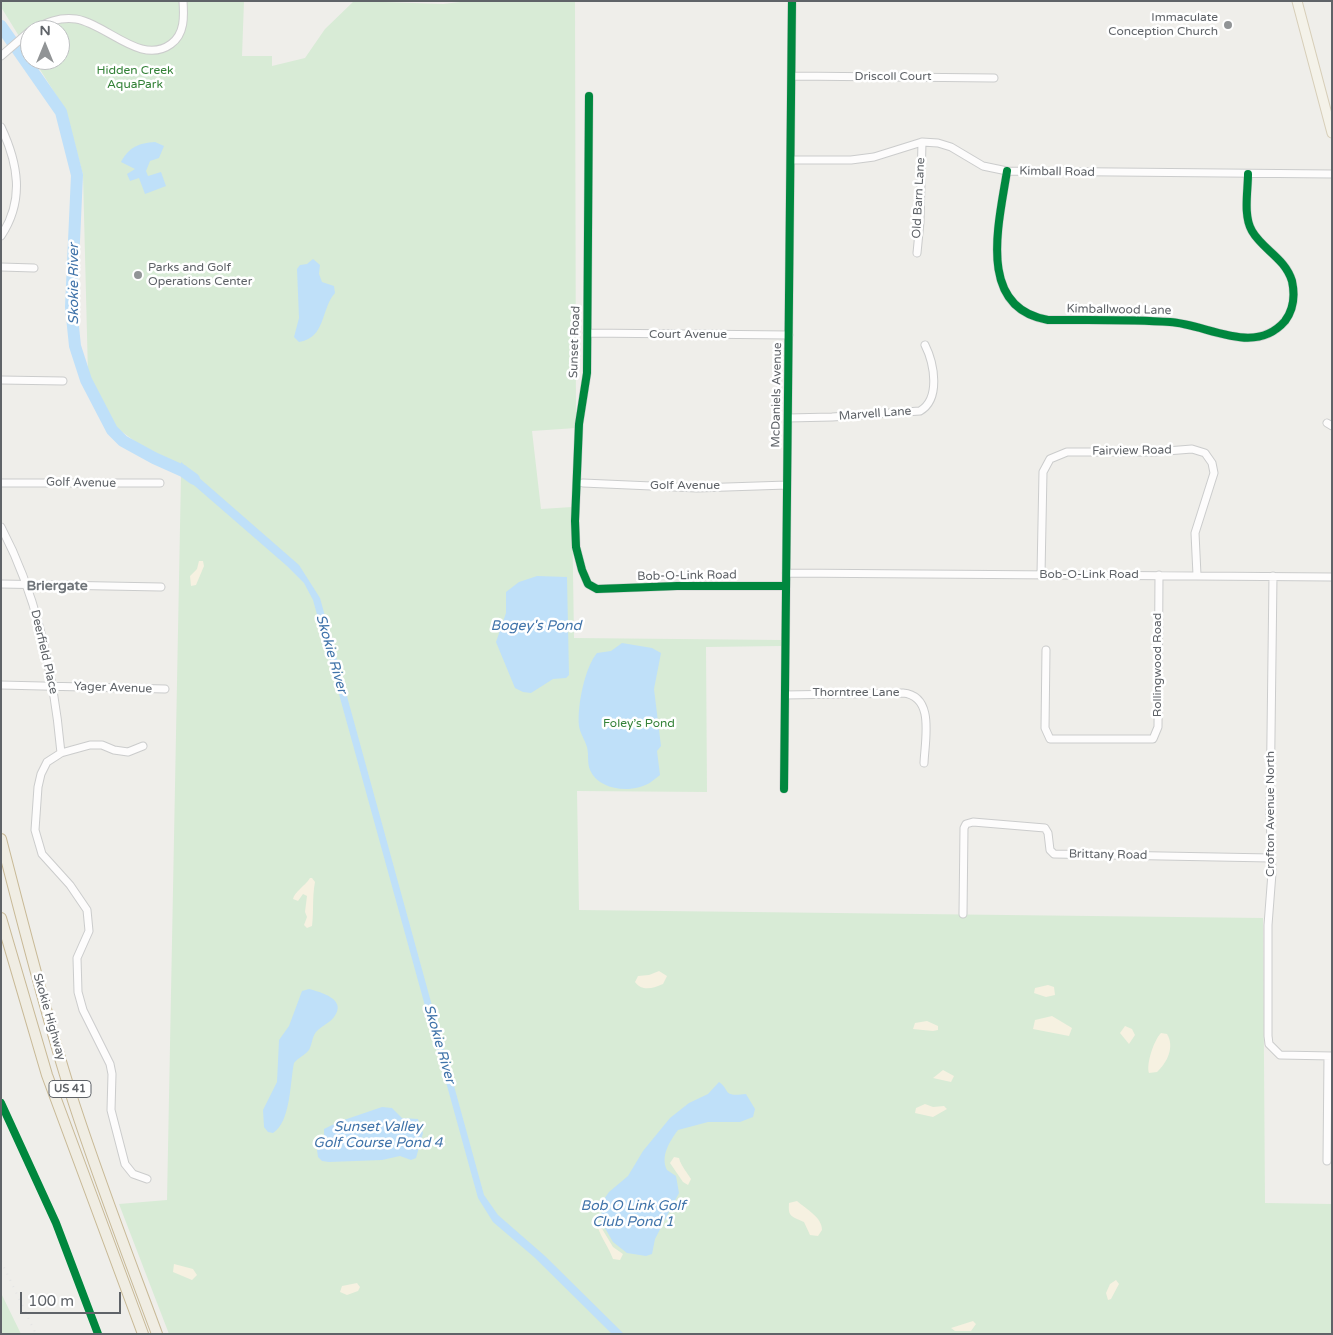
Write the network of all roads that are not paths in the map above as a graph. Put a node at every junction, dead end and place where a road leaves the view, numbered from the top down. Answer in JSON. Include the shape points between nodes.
{"nodes":[{"id":1,"x":183,"y":1,"type":"edge"},
{"id":2,"x":792,"y":1,"type":"edge"},
{"id":3,"x":1297,"y":1,"type":"edge"},
{"id":4,"x":70,"y":20,"type":"edge"},
{"id":5,"x":20,"y":40,"type":"edge"},
{"id":6,"x":2,"y":54,"type":"edge"},
{"id":7,"x":792,"y":76,"type":"junction"},
{"id":8,"x":994,"y":78,"type":"dead end"},
{"id":9,"x":589,"y":96,"type":"dead end"},
{"id":10,"x":1,"y":127,"type":"edge"},
{"id":11,"x":1332,"y":133,"type":"edge"},
{"id":12,"x":922,"y":142,"type":"junction"},
{"id":13,"x":791,"y":160,"type":"junction"},
{"id":14,"x":1007,"y":171,"type":"junction"},
{"id":15,"x":1248,"y":174,"type":"junction"},
{"id":16,"x":1332,"y":174,"type":"edge"},
{"id":17,"x":1,"y":236,"type":"edge"},
{"id":18,"x":917,"y":253,"type":"dead end"},
{"id":19,"x":1,"y":267,"type":"edge"},
{"id":20,"x":34,"y":268,"type":"dead end"},
{"id":21,"x":588,"y":333,"type":"junction"},
{"id":22,"x":789,"y":335,"type":"junction"},
{"id":23,"x":925,"y":345,"type":"dead end"},
{"id":24,"x":1,"y":380,"type":"edge"},
{"id":25,"x":63,"y":381,"type":"dead end"},
{"id":26,"x":788,"y":418,"type":"junction"},
{"id":27,"x":1,"y":483,"type":"edge"},
{"id":28,"x":160,"y":483,"type":"dead end"},
{"id":29,"x":584,"y":483,"type":"dead end"},
{"id":30,"x":788,"y":485,"type":"junction"},
{"id":31,"x":1,"y":527,"type":"edge"},
{"id":32,"x":786,"y":573,"type":"junction"},
{"id":33,"x":1041,"y":574,"type":"junction"},
{"id":34,"x":1159,"y":575,"type":"junction"},
{"id":35,"x":1197,"y":575,"type":"junction"},
{"id":36,"x":1273,"y":576,"type":"junction"},
{"id":37,"x":1332,"y":576,"type":"edge"},
{"id":38,"x":1,"y":584,"type":"edge"},
{"id":39,"x":25,"y":584,"type":"junction"},
{"id":40,"x":589,"y":586,"type":"joint"},
{"id":41,"x":786,"y":586,"type":"junction"},
{"id":42,"x":161,"y":587,"type":"dead end"},
{"id":43,"x":1046,"y":650,"type":"dead end"},
{"id":44,"x":1,"y":686,"type":"edge"},
{"id":45,"x":53,"y":686,"type":"junction"},
{"id":46,"x":165,"y":689,"type":"dead end"},
{"id":47,"x":785,"y":695,"type":"junction"},
{"id":48,"x":143,"y":746,"type":"dead end"},
{"id":49,"x":60,"y":753,"type":"junction"},
{"id":50,"x":924,"y":763,"type":"dead end"},
{"id":51,"x":784,"y":789,"type":"dead end"},
{"id":52,"x":1,"y":839,"type":"edge"},
{"id":53,"x":1271,"y":858,"type":"junction"},
{"id":54,"x":963,"y":914,"type":"dead end"},
{"id":55,"x":1,"y":918,"type":"edge"},
{"id":56,"x":1330,"y":1056,"type":"edge"},
{"id":57,"x":1327,"y":1161,"type":"dead end"},
{"id":58,"x":147,"y":1178,"type":"dead end"},
{"id":59,"x":143,"y":1334,"type":"edge"},
{"id":60,"x":157,"y":1334,"type":"edge"}],
"edges":[{"from":1,"to":4,"type":"street","via":[[184,17],[179,35],[174,42],[156,51],[143,50],[78,20]]},
{"from":2,"to":7,"type":"street","name":"McDaniels Avenue"},
{"from":3,"to":11,"type":"main road"},
{"from":5,"to":6,"type":"street"},
{"from":7,"to":8,"type":"street","name":"Driscoll Court"},
{"from":7,"to":13,"type":"street","name":"McDaniels Avenue"},
{"from":9,"to":21,"type":"street","name":"Sunset Road"},
{"from":10,"to":17,"type":"street","via":[[12,150],[17,179],[12,217]]},
{"from":12,"to":13,"type":"street","name":"Kimball Road","via":[[874,157]]},
{"from":12,"to":14,"type":"street","name":"Kimball Road","via":[[951,147],[984,166]]},
{"from":12,"to":18,"type":"street","name":"Old Barn Lane"},
{"from":13,"to":22,"type":"street","name":"McDaniels Avenue"},
{"from":14,"to":15,"type":"street","name":"Kimball Road"},
{"from":14,"to":15,"type":"street","name":"Kimballwood Lane","via":[[998,234],[998,273],[1005,295],[1022,312],[1048,320],[1172,322],[1251,338],[1262,336],[1280,325],[1292,307],[1294,295],[1285,265],[1256,236],[1249,224]]},
{"from":15,"to":16,"type":"street","name":"Kimball Road"},
{"from":19,"to":20,"type":"street"},
{"from":21,"to":22,"type":"street","name":"Court Avenue"},
{"from":21,"to":40,"type":"street","name":"Sunset Road","via":[[579,424],[575,521],[578,558]]},
{"from":22,"to":26,"type":"street","name":"McDaniels Avenue"},
{"from":23,"to":26,"type":"street","name":"Marvell Lane","via":[[932,366],[932,395],[920,411]]},
{"from":24,"to":25,"type":"street"},
{"from":26,"to":30,"type":"street","name":"McDaniels Avenue"},
{"from":27,"to":28,"type":"street","name":"Golf Avenue"},
{"from":29,"to":30,"type":"street","name":"Golf Avenue","via":[[698,488]]},
{"from":30,"to":32,"type":"street","name":"McDaniels Avenue"},
{"from":31,"to":39,"type":"street","name":"Deerfield Place"},
{"from":32,"to":33,"type":"street","name":"Bob-O-Link Road"},
{"from":32,"to":41,"type":"street","name":"McDaniels Avenue"},
{"from":33,"to":34,"type":"street","name":"Bob-O-Link Road"},
{"from":33,"to":35,"type":"street","name":"Fairview Road","via":[[1043,472],[1050,459],[1067,452],[1192,449],[1200,450],[1209,457],[1214,473],[1195,533]]},
{"from":34,"to":35,"type":"street","name":"Bob-O-Link Road"},
{"from":34,"to":43,"type":"street","name":"Rollingwood Road","via":[[1158,727],[1153,739],[1050,739],[1045,728]]},
{"from":35,"to":36,"type":"street","name":"Bob-O-Link Road"},
{"from":36,"to":37,"type":"street","name":"Bob-O-Link Road"},
{"from":36,"to":53,"type":"street","name":"Crofton Avenue North"},
{"from":38,"to":39,"type":"street"},
{"from":39,"to":42,"type":"street"},
{"from":39,"to":45,"type":"street","name":"Deerfield Place","via":[[39,624]]},
{"from":40,"to":41,"type":"street","name":"Bob-O-Link Road","via":[[597,589]]},
{"from":41,"to":47,"type":"street","name":"McDaniels Avenue"},
{"from":44,"to":45,"type":"street","name":"Yager Avenue"},
{"from":45,"to":46,"type":"street","name":"Yager Avenue"},
{"from":45,"to":49,"type":"street","name":"Deerfield Place"},
{"from":47,"to":50,"type":"street","name":"Thorntree Lane","via":[[894,692],[915,696],[925,710]]},
{"from":47,"to":51,"type":"street","name":"McDaniels Avenue"},
{"from":48,"to":49,"type":"street","via":[[128,752],[102,744],[90,745]]},
{"from":49,"to":58,"type":"street","via":[[47,762],[41,774],[36,803],[37,842],[42,854],[70,884],[87,910],[89,931],[77,958],[78,992],[83,1010],[110,1064],[111,1110],[125,1164],[133,1174]]},
{"from":52,"to":60,"type":"highway","name":"Skokie Highway","number":"US 41","via":[[70,1091]]},
{"from":53,"to":54,"type":"street","name":"Brittany Road","via":[[1054,854],[1045,828],[973,822],[964,828]]},
{"from":53,"to":56,"type":"street","name":"Crofton Avenue North","via":[[1268,1036],[1273,1049],[1287,1056]]},
{"from":55,"to":59,"type":"highway","name":"Skokie Highway","number":"US 41","via":[[47,1075]]},
{"from":56,"to":57,"type":"street"}]}
